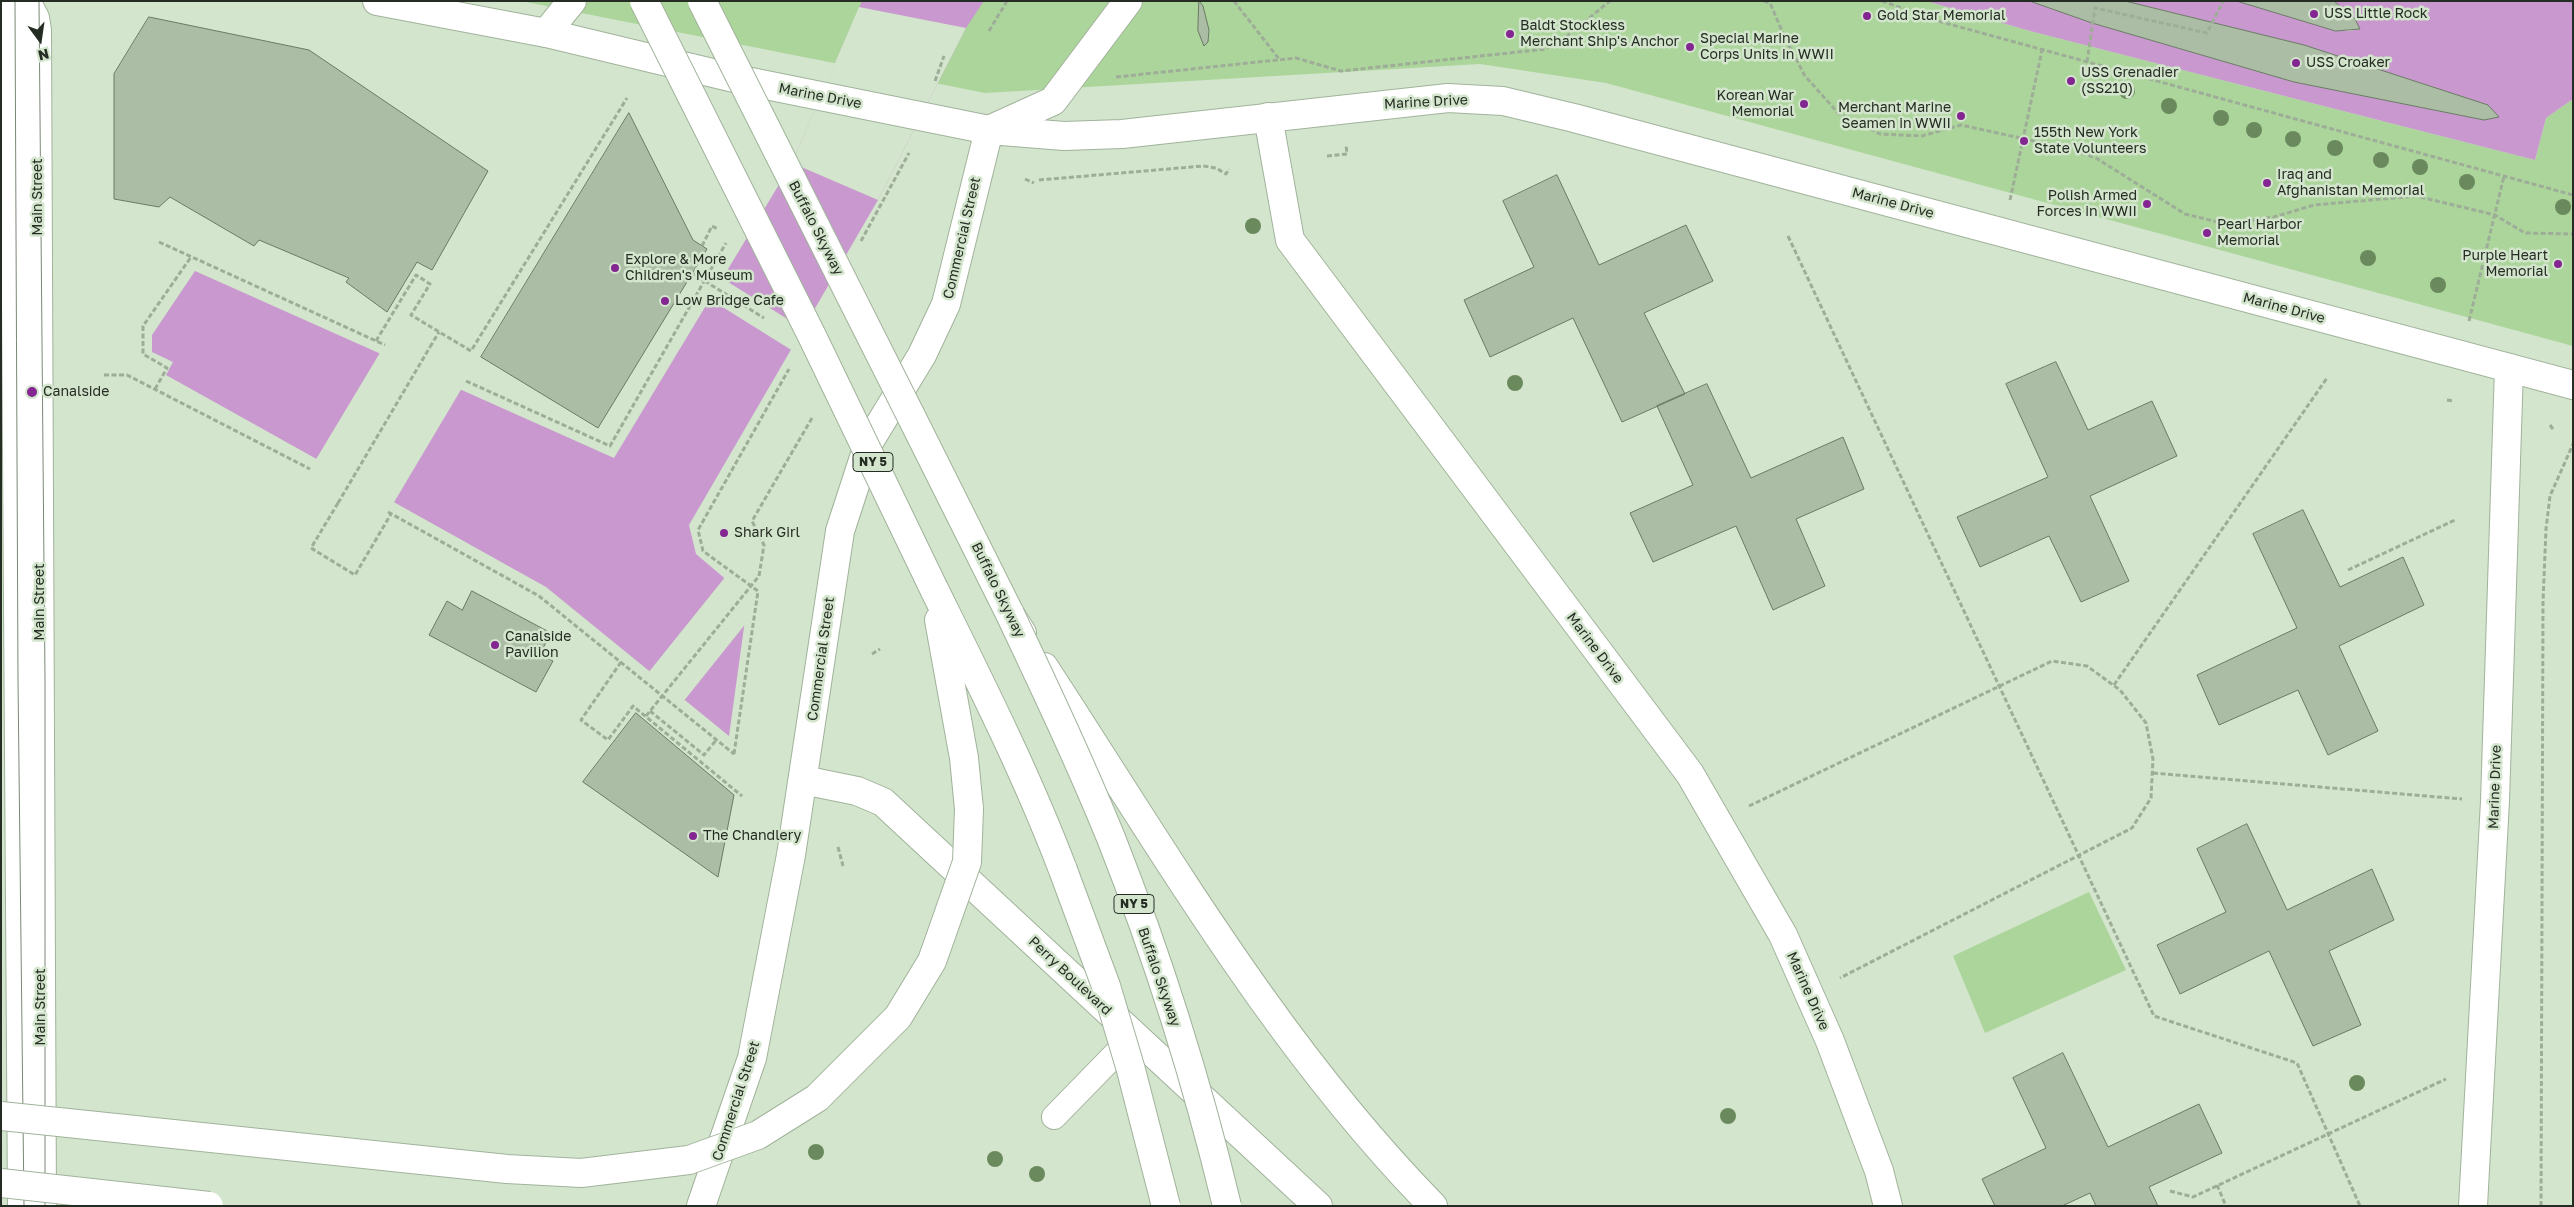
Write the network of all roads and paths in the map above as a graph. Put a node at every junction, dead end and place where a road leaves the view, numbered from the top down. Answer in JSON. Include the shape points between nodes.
{"nodes":[{"id":1,"x":14,"y":1,"type":"edge"},
{"id":2,"x":26,"y":1,"type":"edge"},
{"id":3,"x":377,"y":1,"type":"edge"},
{"id":4,"x":572,"y":1,"type":"edge"},
{"id":5,"x":644,"y":1,"type":"edge"},
{"id":6,"x":702,"y":1,"type":"edge"},
{"id":7,"x":716,"y":1,"type":"edge"},
{"id":8,"x":1006,"y":1,"type":"edge"},
{"id":9,"x":1128,"y":1,"type":"edge"},
{"id":10,"x":1234,"y":1,"type":"edge"},
{"id":11,"x":1610,"y":1,"type":"edge"},
{"id":12,"x":1764,"y":1,"type":"edge"},
{"id":13,"x":1882,"y":1,"type":"edge"},
{"id":14,"x":2223,"y":1,"type":"edge"},
{"id":15,"x":1770,"y":2,"type":"edge"},
{"id":16,"x":990,"y":31,"type":"dead end"},
{"id":17,"x":546,"y":33,"type":"junction"},
{"id":18,"x":2042,"y":50,"type":"junction"},
{"id":19,"x":944,"y":56,"type":"dead end"},
{"id":20,"x":1279,"y":59,"type":"junction"},
{"id":21,"x":2087,"y":62,"type":"junction"},
{"id":22,"x":746,"y":81,"type":"junction"},
{"id":23,"x":935,"y":81,"type":"dead end"},
{"id":24,"x":1066,"y":83,"type":"junction"},
{"id":25,"x":626,"y":98,"type":"dead end"},
{"id":26,"x":1268,"y":117,"type":"junction"},
{"id":27,"x":989,"y":130,"type":"junction"},
{"id":28,"x":2022,"y":138,"type":"junction"},
{"id":29,"x":1346,"y":145,"type":"dead end"},
{"id":30,"x":909,"y":153,"type":"dead end"},
{"id":31,"x":1327,"y":156,"type":"dead end"},
{"id":32,"x":1229,"y":169,"type":"dead end"},
{"id":33,"x":1048,"y":173,"type":"dead end"},
{"id":34,"x":2504,"y":176,"type":"junction"},
{"id":35,"x":1025,"y":179,"type":"dead end"},
{"id":36,"x":1047,"y":179,"type":"junction"},
{"id":37,"x":1039,"y":180,"type":"dead end"},
{"id":38,"x":1034,"y":183,"type":"dead end"},
{"id":39,"x":2573,"y":195,"type":"edge"},
{"id":40,"x":2008,"y":208,"type":"dead end"},
{"id":41,"x":2495,"y":215,"type":"junction"},
{"id":42,"x":724,"y":232,"type":"dead end"},
{"id":43,"x":2573,"y":234,"type":"edge"},
{"id":44,"x":1788,"y":236,"type":"dead end"},
{"id":45,"x":159,"y":242,"type":"dead end"},
{"id":46,"x":725,"y":244,"type":"dead end"},
{"id":47,"x":702,"y":246,"type":"dead end"},
{"id":48,"x":858,"y":246,"type":"dead end"},
{"id":49,"x":191,"y":257,"type":"junction"},
{"id":50,"x":439,"y":332,"type":"junction"},
{"id":51,"x":376,"y":341,"type":"junction"},
{"id":52,"x":385,"y":345,"type":"dead end"},
{"id":53,"x":2461,"y":355,"type":"junction"},
{"id":54,"x":790,"y":366,"type":"dead end"},
{"id":55,"x":2509,"y":368,"type":"junction"},
{"id":56,"x":104,"y":375,"type":"dead end"},
{"id":57,"x":2327,"y":378,"type":"dead end"},
{"id":58,"x":466,"y":382,"type":"dead end"},
{"id":59,"x":2573,"y":386,"type":"edge"},
{"id":60,"x":155,"y":389,"type":"junction"},
{"id":61,"x":2447,"y":400,"type":"dead end"},
{"id":62,"x":2454,"y":401,"type":"dead end"},
{"id":63,"x":817,"y":411,"type":"dead end"},
{"id":64,"x":2550,"y":425,"type":"dead end"},
{"id":65,"x":2553,"y":429,"type":"dead end"},
{"id":66,"x":2573,"y":444,"type":"edge"},
{"id":67,"x":310,"y":469,"type":"dead end"},
{"id":68,"x":2455,"y":520,"type":"dead end"},
{"id":69,"x":2348,"y":570,"type":"dead end"},
{"id":70,"x":934,"y":589,"type":"junction"},
{"id":71,"x":1010,"y":614,"type":"junction"},
{"id":72,"x":880,"y":649,"type":"dead end"},
{"id":73,"x":872,"y":654,"type":"dead end"},
{"id":74,"x":622,"y":662,"type":"junction"},
{"id":75,"x":2114,"y":685,"type":"junction"},
{"id":76,"x":2001,"y":686,"type":"junction"},
{"id":77,"x":650,"y":711,"type":"junction"},
{"id":78,"x":646,"y":716,"type":"junction"},
{"id":79,"x":717,"y":739,"type":"junction"},
{"id":80,"x":2153,"y":773,"type":"junction"},
{"id":81,"x":804,"y":780,"type":"junction"},
{"id":82,"x":742,"y":796,"type":"dead end"},
{"id":83,"x":2495,"y":801,"type":"junction"},
{"id":84,"x":1717,"y":821,"type":"junction"},
{"id":85,"x":838,"y":847,"type":"dead end"},
{"id":86,"x":2080,"y":855,"type":"junction"},
{"id":87,"x":844,"y":866,"type":"dead end"},
{"id":88,"x":1809,"y":994,"type":"junction"},
{"id":89,"x":1134,"y":1035,"type":"junction"},
{"id":90,"x":2451,"y":1076,"type":"dead end"},
{"id":91,"x":1,"y":1116,"type":"edge"},
{"id":92,"x":1054,"y":1117,"type":"dead end"},
{"id":93,"x":2328,"y":1134,"type":"junction"},
{"id":94,"x":1,"y":1183,"type":"edge"},
{"id":95,"x":2217,"y":1185,"type":"junction"},
{"id":96,"x":2170,"y":1191,"type":"dead end"},
{"id":97,"x":22,"y":1206,"type":"edge"},
{"id":98,"x":42,"y":1206,"type":"edge"},
{"id":99,"x":209,"y":1206,"type":"edge"},
{"id":100,"x":701,"y":1206,"type":"edge"},
{"id":101,"x":1166,"y":1206,"type":"edge"},
{"id":102,"x":1227,"y":1206,"type":"edge"},
{"id":103,"x":1318,"y":1206,"type":"edge"},
{"id":104,"x":1433,"y":1206,"type":"edge"},
{"id":105,"x":1888,"y":1206,"type":"edge"},
{"id":106,"x":2226,"y":1206,"type":"edge"},
{"id":107,"x":2360,"y":1206,"type":"edge"},
{"id":108,"x":2473,"y":1206,"type":"edge"},
{"id":109,"x":2541,"y":1206,"type":"edge"}],
"edges":[{"from":1,"to":97,"type":"main road","name":"Main Street"},
{"from":2,"to":98,"type":"main road","name":"Main Street","via":[[37,30]]},
{"from":3,"to":17,"type":"main road","name":"Marine Drive"},
{"from":4,"to":17,"type":"main road"},
{"from":5,"to":70,"type":"main road","number":"NY 5","bridge":true},
{"from":6,"to":71,"type":"main road","name":"Buffalo Skyway","number":"NY 5","bridge":true},
{"from":7,"to":22,"type":"main road","via":[[716,20]]},
{"from":8,"to":16,"type":"path"},
{"from":9,"to":24,"type":"main road"},
{"from":10,"to":20,"type":"path"},
{"from":11,"to":20,"type":"path","via":[[1546,49],[1341,71],[1296,58]]},
{"from":12,"to":15,"type":"path"},
{"from":13,"to":18,"type":"path","via":[[1938,21]]},
{"from":14,"to":21,"type":"path","via":[[2206,33],[2095,8]]},
{"from":15,"to":28,"type":"path","via":[[1805,76],[1838,113],[1880,134],[1922,136],[1961,125]]},
{"from":17,"to":22,"type":"main road","name":"Marine Drive"},
{"from":18,"to":21,"type":"path"},
{"from":18,"to":28,"type":"path"},
{"from":19,"to":23,"type":"path"},
{"from":20,"to":24,"type":"path"},
{"from":21,"to":34,"type":"path"},
{"from":22,"to":27,"type":"main road","name":"Marine Drive"},
{"from":24,"to":27,"type":"main road","via":[[1053,101]]},
{"from":25,"to":50,"type":"path","via":[[471,351]]},
{"from":26,"to":27,"type":"main road","name":"Marine Drive","via":[[1122,134],[1064,136]]},
{"from":26,"to":53,"type":"main road","name":"Marine Drive","via":[[1448,98],[1503,101]]},
{"from":26,"to":84,"type":"main road","name":"Marine Drive","via":[[1290,240],[1690,774]]},
{"from":27,"to":81,"type":"main road","name":"Commercial Street","via":[[946,304],[922,355],[869,442],[840,531]]},
{"from":28,"to":40,"type":"path"},
{"from":28,"to":41,"type":"path","via":[[2096,158],[2185,214],[2226,224],[2274,218],[2314,205],[2416,196]]},
{"from":29,"to":31,"type":"path","via":[[1347,154]]},
{"from":30,"to":48,"type":"path"},
{"from":32,"to":36,"type":"path","via":[[1226,174],[1216,168],[1202,166]]},
{"from":33,"to":36,"type":"path"},
{"from":34,"to":39,"type":"path"},
{"from":34,"to":41,"type":"path"},
{"from":35,"to":38,"type":"path"},
{"from":36,"to":37,"type":"path"},
{"from":41,"to":43,"type":"path","via":[[2525,233]]},
{"from":41,"to":53,"type":"path"},
{"from":42,"to":47,"type":"path","via":[[712,226]]},
{"from":44,"to":76,"type":"path"},
{"from":45,"to":49,"type":"path"},
{"from":46,"to":58,"type":"path","via":[[610,446]]},
{"from":49,"to":51,"type":"path"},
{"from":49,"to":60,"type":"path","via":[[143,326],[143,354],[167,368]]},
{"from":50,"to":51,"type":"path","via":[[411,315],[430,284],[416,275]]},
{"from":50,"to":74,"type":"path","bridge":true,"via":[[311,548],[355,575],[390,513],[539,596]]},
{"from":51,"to":52,"type":"path"},
{"from":53,"to":55,"type":"main road","name":"Marine Drive"},
{"from":54,"to":79,"type":"path","via":[[698,530],[703,551],[758,591],[734,754]]},
{"from":55,"to":59,"type":"main road","name":"Marine Drive"},
{"from":55,"to":83,"type":"main road","name":"Marine Drive"},
{"from":56,"to":60,"type":"path","via":[[127,374]]},
{"from":57,"to":75,"type":"path"},
{"from":60,"to":67,"type":"path"},
{"from":61,"to":62,"type":"path"},
{"from":63,"to":77,"type":"path","bridge":true,"via":[[752,521],[764,545],[759,576]]},
{"from":64,"to":65,"type":"path"},
{"from":66,"to":109,"type":"path","via":[[2550,496],[2546,529]]},
{"from":68,"to":69,"type":"path"},
{"from":70,"to":91,"type":"main road","bridge":true,"via":[[964,758],[969,809],[967,862],[932,961],[898,1017],[817,1098],[758,1135],[689,1160],[581,1173],[507,1169]]},
{"from":70,"to":101,"type":"main road","number":"NY 5","bridge":true,"via":[[1006,734],[1063,870],[1106,986]]},
{"from":71,"to":102,"type":"main road","name":"Buffalo Skyway","number":"NY 5","bridge":true,"via":[[1111,838],[1183,1048]]},
{"from":71,"to":104,"type":"main road","bridge":true,"via":[[1267,1008],[1359,1124]]},
{"from":72,"to":73,"type":"path"},
{"from":74,"to":78,"type":"path","via":[[581,720],[608,740],[633,706]]},
{"from":74,"to":79,"type":"path"},
{"from":75,"to":76,"type":"path","via":[[2087,666],[2052,662]]},
{"from":75,"to":80,"type":"path","via":[[2146,723]]},
{"from":76,"to":84,"type":"path"},
{"from":76,"to":86,"type":"path"},
{"from":77,"to":78,"type":"path","bridge":true},
{"from":77,"to":79,"type":"path","via":[[704,754]]},
{"from":78,"to":82,"type":"path"},
{"from":80,"to":83,"type":"path"},
{"from":80,"to":86,"type":"path","via":[[2151,798],[2132,828]]},
{"from":81,"to":89,"type":"main road","name":"Perry Boulevard","via":[[858,791],[883,802]]},
{"from":81,"to":100,"type":"main road","name":"Commercial Street","via":[[752,1058]]},
{"from":83,"to":108,"type":"main road","name":"Marine Drive"},
{"from":84,"to":88,"type":"main road","name":"Marine Drive","via":[[1783,936]]},
{"from":85,"to":87,"type":"path"},
{"from":86,"to":88,"type":"path"},
{"from":86,"to":93,"type":"path","via":[[2154,1016],[2297,1063]]},
{"from":88,"to":105,"type":"main road","name":"Marine Drive","via":[[1879,1171]]},
{"from":89,"to":92,"type":"lane"},
{"from":89,"to":103,"type":"main road","name":"Perry Boulevard"},
{"from":90,"to":93,"type":"path"},
{"from":93,"to":95,"type":"path"},
{"from":93,"to":107,"type":"path"},
{"from":94,"to":99,"type":"main road","bridge":true},
{"from":95,"to":96,"type":"path","via":[[2193,1197]]},
{"from":95,"to":106,"type":"path"}]}
